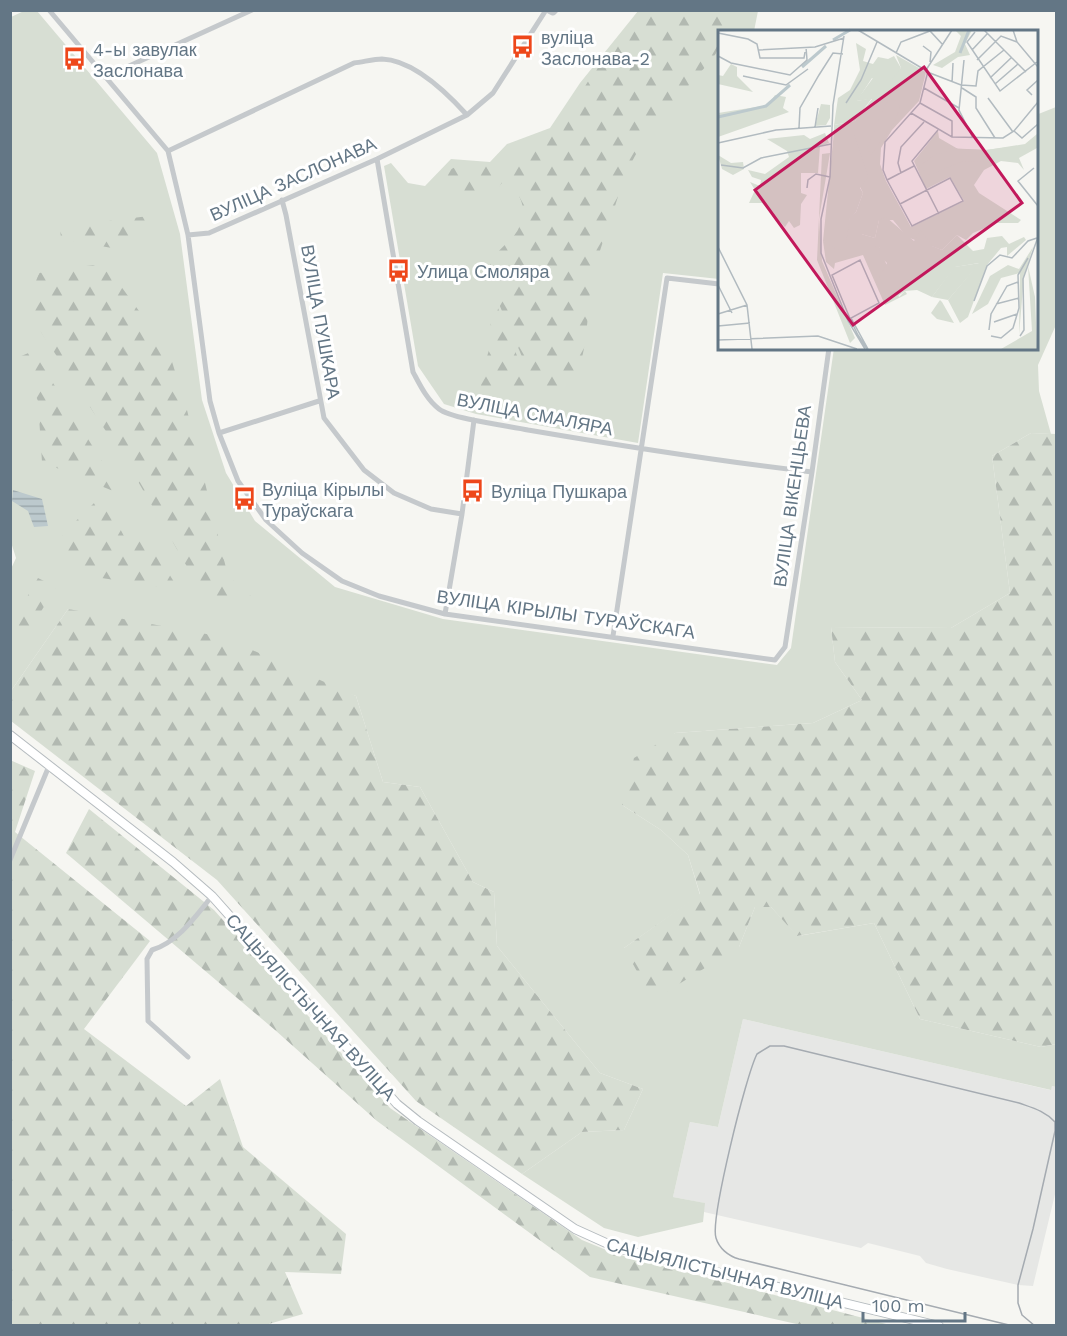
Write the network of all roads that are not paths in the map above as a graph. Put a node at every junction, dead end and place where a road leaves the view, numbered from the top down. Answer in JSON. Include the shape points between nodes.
{"nodes":[{"id":1,"x":49,"y":10,"type":"edge"},
{"id":2,"x":252,"y":10,"type":"edge"},
{"id":3,"x":548,"y":10,"type":"edge"},
{"id":4,"x":555,"y":10,"type":"edge"},
{"id":5,"x":105,"y":77,"type":"junction"},
{"id":6,"x":467,"y":115,"type":"junction"},
{"id":7,"x":168,"y":151,"type":"junction"},
{"id":8,"x":377,"y":159,"type":"junction"},
{"id":9,"x":282,"y":200,"type":"junction"},
{"id":10,"x":188,"y":235,"type":"junction"},
{"id":11,"x":718,"y":284,"type":"edge"},
{"id":12,"x":829,"y":350,"type":"edge"},
{"id":13,"x":319,"y":401,"type":"junction"},
{"id":14,"x":474,"y":420,"type":"junction"},
{"id":15,"x":219,"y":433,"type":"junction"},
{"id":16,"x":642,"y":450,"type":"junction"},
{"id":17,"x":812,"y":472,"type":"junction"},
{"id":18,"x":462,"y":514,"type":"junction"},
{"id":19,"x":445,"y":615,"type":"junction"},
{"id":20,"x":613,"y":636,"type":"junction"},
{"id":21,"x":785,"y":647,"type":"joint"},
{"id":22,"x":10,"y":735,"type":"edge"},
{"id":23,"x":49,"y":766,"type":"junction"},
{"id":24,"x":10,"y":860,"type":"edge"},
{"id":25,"x":212,"y":896,"type":"junction"},
{"id":26,"x":188,"y":1057,"type":"dead end"},
{"id":27,"x":939,"y":1326,"type":"edge"}],
"edges":[{"from":1,"to":5,"type":"street","name":"ВУЛІЦА ЗАСЛОНАВА"},
{"from":2,"to":5,"type":"street"},
{"from":3,"to":4,"type":"street","name":"ВУЛІЦА ЗАСЛОНАВА"},
{"from":3,"to":6,"type":"street","name":"ВУЛІЦА ЗАСЛОНАВА","via":[[493,93]]},
{"from":5,"to":7,"type":"street","name":"ВУЛІЦА ЗАСЛОНАВА"},
{"from":6,"to":7,"type":"street","via":[[447,94],[408,66],[383,59],[354,63]]},
{"from":6,"to":8,"type":"street","name":"ВУЛІЦА ЗАСЛОНАВА"},
{"from":7,"to":10,"type":"street","name":"ВУЛІЦА ЗАСЛОНАВА"},
{"from":8,"to":9,"type":"street","name":"ВУЛІЦА ЗАСЛОНАВА"},
{"from":8,"to":14,"type":"street","name":"ВУЛІЦА СМАЛЯРА","via":[[413,372],[440,410]]},
{"from":9,"to":10,"type":"street","name":"ВУЛІЦА ЗАСЛОНАВА","via":[[209,233]]},
{"from":9,"to":13,"type":"street","name":"ВУЛІЦА ПУШКАРА"},
{"from":10,"to":15,"type":"street","name":"ВУЛІЦА КІРЫЛЫ ТУРАЎСКАГА","via":[[210,401]]},
{"from":11,"to":16,"type":"street","via":[[667,278]]},
{"from":12,"to":17,"type":"street","name":"ВУЛІЦА ВІКЕНЦЬЕВА"},
{"from":13,"to":15,"type":"street"},
{"from":13,"to":18,"type":"street","name":"ВУЛІЦА ПУШКАРА","via":[[324,418],[364,470],[394,493],[431,509]]},
{"from":14,"to":16,"type":"street","name":"ВУЛІЦА СМАЛЯРА"},
{"from":14,"to":18,"type":"street"},
{"from":15,"to":19,"type":"street","name":"ВУЛІЦА КІРЫЛЫ ТУРАЎСКАГА","via":[[238,481],[266,520],[302,553],[342,581]]},
{"from":16,"to":17,"type":"street","name":"ВУЛІЦА СМАЛЯРА"},
{"from":16,"to":20,"type":"street"},
{"from":17,"to":21,"type":"street","name":"ВУЛІЦА ВІКЕНЦЬЕВА"},
{"from":18,"to":19,"type":"street"},
{"from":19,"to":20,"type":"street","name":"ВУЛІЦА КІРЫЛЫ ТУРАЎСКАГА"},
{"from":20,"to":21,"type":"street","name":"ВУЛІЦА КІРЫЛЫ ТУРАЎСКАГА","via":[[775,660]]},
{"from":22,"to":23,"type":"main road","name":"САЦЫЯЛІСТЫЧНАЯ ВУЛІЦА"},
{"from":23,"to":24,"type":"street"},
{"from":23,"to":25,"type":"main road","name":"САЦЫЯЛІСТЫЧНАЯ ВУЛІЦА"},
{"from":25,"to":26,"type":"street","name":"САЦЫЯЛІСТЫЧНАЯ ВУЛІЦА","via":[[179,934],[152,950],[147,959],[148,1021]]},
{"from":25,"to":27,"type":"main road","name":"САЦЫЯЛІСТЫЧНАЯ ВУЛІЦА","via":[[397,1104],[575,1229],[617,1248]]}]}
